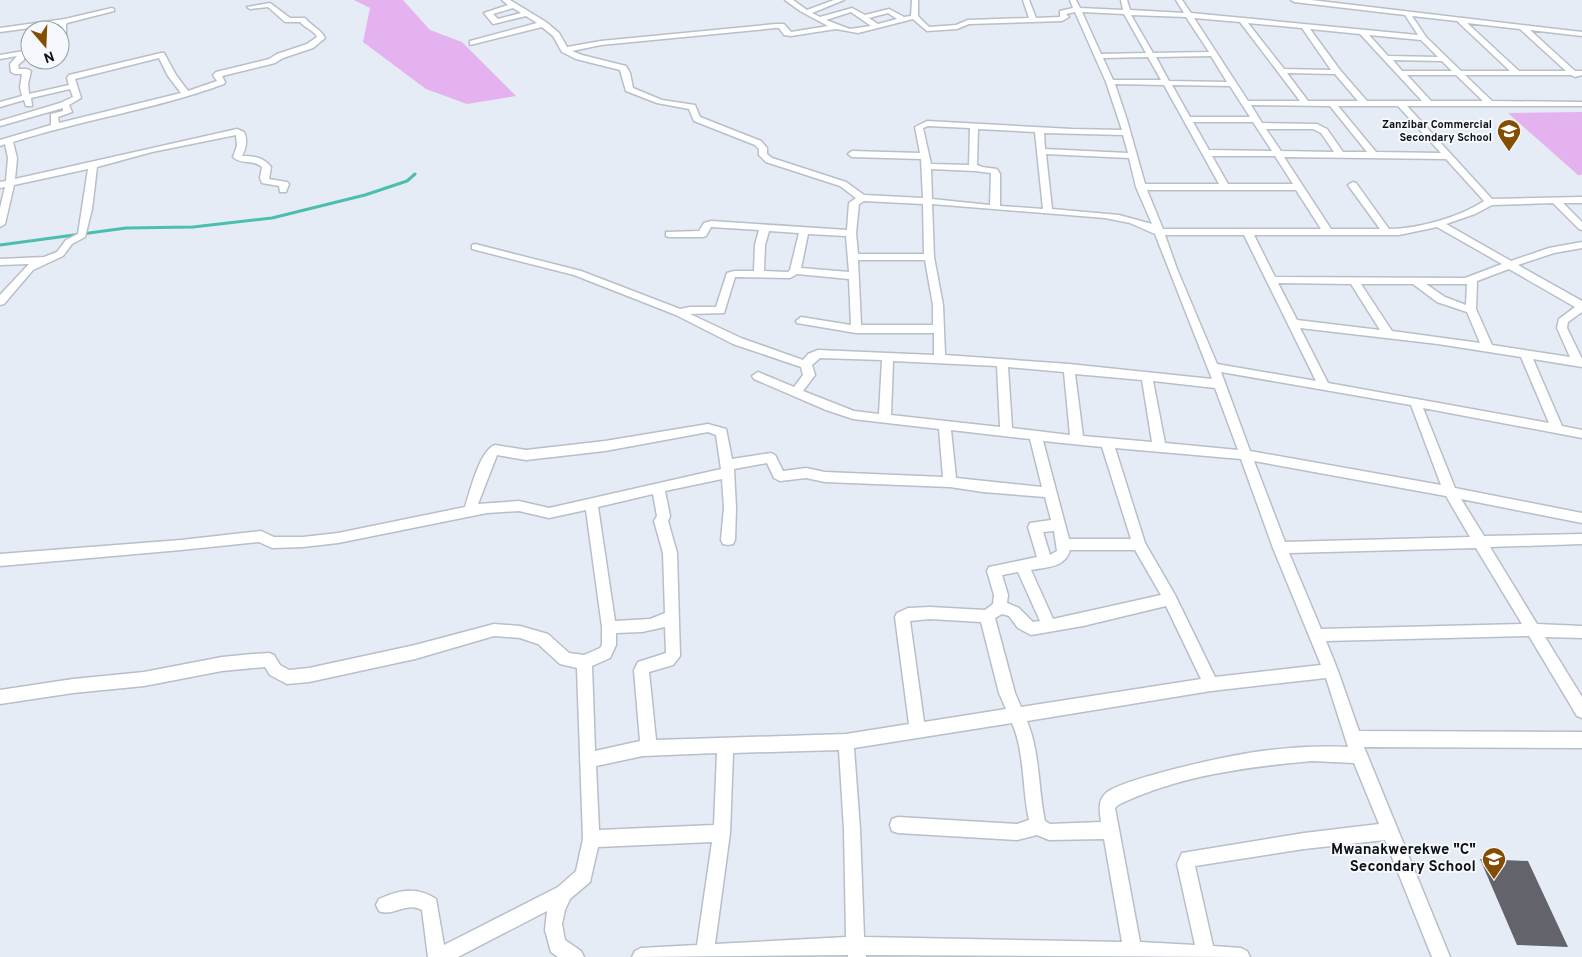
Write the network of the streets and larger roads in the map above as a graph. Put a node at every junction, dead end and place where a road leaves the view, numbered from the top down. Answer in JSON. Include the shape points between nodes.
{"nodes":[{"id":1,"x":505,"y":0,"type":"edge"},
{"id":2,"x":798,"y":0,"type":"edge"},
{"id":3,"x":841,"y":0,"type":"edge"},
{"id":4,"x":915,"y":0,"type":"edge"},
{"id":5,"x":1026,"y":0,"type":"edge"},
{"id":6,"x":1073,"y":0,"type":"edge"},
{"id":7,"x":1124,"y":0,"type":"edge"},
{"id":8,"x":1179,"y":0,"type":"edge"},
{"id":9,"x":1294,"y":0,"type":"edge"},
{"id":10,"x":788,"y":1,"type":"edge"},
{"id":11,"x":513,"y":6,"type":"junction"},
{"id":12,"x":250,"y":7,"type":"dead end"},
{"id":13,"x":112,"y":10,"type":"dead end"},
{"id":14,"x":1078,"y":10,"type":"junction"},
{"id":15,"x":807,"y":12,"type":"junction"},
{"id":16,"x":1127,"y":13,"type":"junction"},
{"id":17,"x":1407,"y":13,"type":"junction"},
{"id":18,"x":526,"y":14,"type":"junction"},
{"id":19,"x":1189,"y":16,"type":"junction"},
{"id":20,"x":914,"y":17,"type":"junction"},
{"id":21,"x":863,"y":18,"type":"junction"},
{"id":22,"x":820,"y":19,"type":"junction"},
{"id":23,"x":70,"y":20,"type":"edge"},
{"id":24,"x":904,"y":20,"type":"junction"},
{"id":25,"x":1033,"y":20,"type":"junction"},
{"id":26,"x":1242,"y":20,"type":"junction"},
{"id":27,"x":1460,"y":20,"type":"junction"},
{"id":28,"x":543,"y":24,"type":"junction"},
{"id":29,"x":876,"y":26,"type":"junction"},
{"id":30,"x":1304,"y":26,"type":"junction"},
{"id":31,"x":20,"y":27,"type":"edge"},
{"id":32,"x":836,"y":27,"type":"junction"},
{"id":33,"x":1522,"y":27,"type":"junction"},
{"id":34,"x":0,"y":30,"type":"edge"},
{"id":35,"x":1363,"y":33,"type":"junction"},
{"id":36,"x":1582,"y":34,"type":"edge"},
{"id":37,"x":1423,"y":38,"type":"junction"},
{"id":38,"x":473,"y":43,"type":"dead end"},
{"id":39,"x":565,"y":50,"type":"junction"},
{"id":40,"x":20,"y":54,"type":"edge"},
{"id":41,"x":1214,"y":54,"type":"junction"},
{"id":42,"x":1152,"y":55,"type":"junction"},
{"id":43,"x":1099,"y":56,"type":"junction"},
{"id":44,"x":0,"y":57,"type":"edge"},
{"id":45,"x":1386,"y":58,"type":"junction"},
{"id":46,"x":1444,"y":58,"type":"junction"},
{"id":47,"x":20,"y":60,"type":"edge"},
{"id":48,"x":1283,"y":71,"type":"junction"},
{"id":49,"x":1338,"y":72,"type":"junction"},
{"id":50,"x":1459,"y":72,"type":"junction"},
{"id":51,"x":1516,"y":72,"type":"junction"},
{"id":52,"x":1572,"y":72,"type":"junction"},
{"id":53,"x":1400,"y":73,"type":"junction"},
{"id":54,"x":1582,"y":73,"type":"edge"},
{"id":55,"x":1582,"y":81,"type":"edge"},
{"id":56,"x":1110,"y":82,"type":"junction"},
{"id":57,"x":1167,"y":83,"type":"junction"},
{"id":58,"x":1233,"y":84,"type":"junction"},
{"id":59,"x":74,"y":86,"type":"junction"},
{"id":60,"x":186,"y":94,"type":"junction"},
{"id":61,"x":27,"y":97,"type":"junction"},
{"id":62,"x":1246,"y":103,"type":"junction"},
{"id":63,"x":1306,"y":103,"type":"junction"},
{"id":64,"x":1332,"y":103,"type":"junction"},
{"id":65,"x":1364,"y":103,"type":"junction"},
{"id":66,"x":1400,"y":103,"type":"junction"},
{"id":67,"x":1428,"y":103,"type":"junction"},
{"id":68,"x":1488,"y":103,"type":"junction"},
{"id":69,"x":0,"y":104,"type":"edge"},
{"id":70,"x":1582,"y":104,"type":"edge"},
{"id":71,"x":62,"y":105,"type":"junction"},
{"id":72,"x":33,"y":114,"type":"junction"},
{"id":73,"x":1188,"y":120,"type":"junction"},
{"id":74,"x":1258,"y":123,"type":"junction"},
{"id":75,"x":0,"y":124,"type":"edge"},
{"id":76,"x":974,"y":125,"type":"junction"},
{"id":77,"x":55,"y":126,"type":"junction"},
{"id":78,"x":1039,"y":130,"type":"junction"},
{"id":79,"x":1125,"y":133,"type":"junction"},
{"id":80,"x":4,"y":142,"type":"edge"},
{"id":81,"x":1042,"y":151,"type":"junction"},
{"id":82,"x":1206,"y":153,"type":"junction"},
{"id":83,"x":1276,"y":153,"type":"junction"},
{"id":84,"x":1339,"y":153,"type":"junction"},
{"id":85,"x":852,"y":154,"type":"dead end"},
{"id":86,"x":1373,"y":154,"type":"junction"},
{"id":87,"x":1132,"y":156,"type":"junction"},
{"id":88,"x":1449,"y":156,"type":"junction"},
{"id":89,"x":13,"y":161,"type":"junction"},
{"id":90,"x":926,"y":161,"type":"junction"},
{"id":91,"x":0,"y":164,"type":"edge"},
{"id":92,"x":93,"y":165,"type":"junction"},
{"id":93,"x":975,"y":168,"type":"junction"},
{"id":94,"x":5,"y":184,"type":"edge"},
{"id":95,"x":1353,"y":185,"type":"dead end"},
{"id":96,"x":1141,"y":187,"type":"junction"},
{"id":97,"x":1225,"y":187,"type":"junction"},
{"id":98,"x":1297,"y":187,"type":"junction"},
{"id":99,"x":284,"y":190,"type":"dead end"},
{"id":100,"x":862,"y":198,"type":"junction"},
{"id":101,"x":1555,"y":200,"type":"junction"},
{"id":102,"x":1582,"y":200,"type":"edge"},
{"id":103,"x":929,"y":201,"type":"junction"},
{"id":104,"x":1490,"y":202,"type":"junction"},
{"id":105,"x":995,"y":208,"type":"junction"},
{"id":106,"x":1048,"y":212,"type":"junction"},
{"id":107,"x":1437,"y":223,"type":"junction"},
{"id":108,"x":0,"y":224,"type":"edge"},
{"id":109,"x":765,"y":227,"type":"junction"},
{"id":110,"x":1582,"y":227,"type":"edge"},
{"id":111,"x":1247,"y":231,"type":"junction"},
{"id":112,"x":1386,"y":231,"type":"junction"},
{"id":113,"x":804,"y":232,"type":"junction"},
{"id":114,"x":1159,"y":232,"type":"junction"},
{"id":115,"x":1328,"y":232,"type":"junction"},
{"id":116,"x":669,"y":234,"type":"dead end"},
{"id":117,"x":851,"y":234,"type":"junction"},
{"id":118,"x":1582,"y":245,"type":"edge"},
{"id":119,"x":475,"y":247,"type":"dead end"},
{"id":120,"x":853,"y":257,"type":"junction"},
{"id":121,"x":929,"y":257,"type":"junction"},
{"id":122,"x":46,"y":260,"type":"junction"},
{"id":123,"x":0,"y":262,"type":"edge"},
{"id":124,"x":1510,"y":266,"type":"junction"},
{"id":125,"x":795,"y":272,"type":"junction"},
{"id":126,"x":759,"y":274,"type":"junction"},
{"id":127,"x":854,"y":276,"type":"junction"},
{"id":128,"x":1472,"y":279,"type":"junction"},
{"id":129,"x":1271,"y":280,"type":"junction"},
{"id":130,"x":1354,"y":280,"type":"junction"},
{"id":131,"x":1416,"y":281,"type":"junction"},
{"id":132,"x":1569,"y":299,"type":"junction"},
{"id":133,"x":1582,"y":300,"type":"edge"},
{"id":134,"x":0,"y":302,"type":"edge"},
{"id":135,"x":1582,"y":307,"type":"edge"},
{"id":136,"x":1471,"y":309,"type":"junction"},
{"id":137,"x":680,"y":313,"type":"junction"},
{"id":138,"x":801,"y":321,"type":"dead end"},
{"id":139,"x":1292,"y":324,"type":"junction"},
{"id":140,"x":856,"y":329,"type":"junction"},
{"id":141,"x":940,"y":329,"type":"junction"},
{"id":142,"x":1389,"y":335,"type":"junction"},
{"id":143,"x":1488,"y":348,"type":"junction"},
{"id":144,"x":1525,"y":354,"type":"junction"},
{"id":145,"x":888,"y":356,"type":"junction"},
{"id":146,"x":940,"y":358,"type":"junction"},
{"id":147,"x":1002,"y":362,"type":"junction"},
{"id":148,"x":1580,"y":363,"type":"edge"},
{"id":149,"x":806,"y":364,"type":"junction"},
{"id":150,"x":1213,"y":367,"type":"junction"},
{"id":151,"x":1068,"y":368,"type":"junction"},
{"id":152,"x":758,"y":376,"type":"dead end"},
{"id":153,"x":1147,"y":377,"type":"junction"},
{"id":154,"x":1219,"y":384,"type":"junction"},
{"id":155,"x":1324,"y":386,"type":"junction"},
{"id":156,"x":796,"y":392,"type":"junction"},
{"id":157,"x":1415,"y":402,"type":"junction"},
{"id":158,"x":885,"y":419,"type":"junction"},
{"id":159,"x":944,"y":424,"type":"junction"},
{"id":160,"x":1558,"y":430,"type":"junction"},
{"id":161,"x":1006,"y":432,"type":"junction"},
{"id":162,"x":1582,"y":434,"type":"edge"},
{"id":163,"x":1035,"y":435,"type":"junction"},
{"id":164,"x":1078,"y":440,"type":"junction"},
{"id":165,"x":1107,"y":442,"type":"junction"},
{"id":166,"x":1159,"y":446,"type":"junction"},
{"id":167,"x":1245,"y":455,"type":"junction"},
{"id":168,"x":727,"y":469,"type":"junction"},
{"id":169,"x":950,"y":482,"type":"junction"},
{"id":170,"x":658,"y":487,"type":"junction"},
{"id":171,"x":1049,"y":492,"type":"junction"},
{"id":172,"x":1450,"y":492,"type":"junction"},
{"id":173,"x":591,"y":502,"type":"junction"},
{"id":174,"x":470,"y":510,"type":"junction"},
{"id":175,"x":1568,"y":516,"type":"junction"},
{"id":176,"x":1582,"y":518,"type":"edge"},
{"id":177,"x":1058,"y":525,"type":"junction"},
{"id":178,"x":1582,"y":533,"type":"edge"},
{"id":179,"x":1582,"y":539,"type":"edge"},
{"id":180,"x":728,"y":540,"type":"dead end"},
{"id":181,"x":1480,"y":541,"type":"junction"},
{"id":182,"x":1139,"y":544,"type":"junction"},
{"id":183,"x":1064,"y":545,"type":"junction"},
{"id":184,"x":1280,"y":548,"type":"junction"},
{"id":185,"x":0,"y":560,"type":"edge"},
{"id":186,"x":1045,"y":561,"type":"junction"},
{"id":187,"x":1022,"y":565,"type":"junction"},
{"id":188,"x":1170,"y":599,"type":"junction"},
{"id":189,"x":1000,"y":607,"type":"junction"},
{"id":190,"x":672,"y":616,"type":"junction"},
{"id":191,"x":987,"y":616,"type":"junction"},
{"id":192,"x":1049,"y":625,"type":"junction"},
{"id":193,"x":609,"y":627,"type":"junction"},
{"id":194,"x":1535,"y":630,"type":"junction"},
{"id":195,"x":1582,"y":632,"type":"edge"},
{"id":196,"x":1317,"y":635,"type":"junction"},
{"id":197,"x":584,"y":662,"type":"junction"},
{"id":198,"x":1331,"y":671,"type":"junction"},
{"id":199,"x":1212,"y":684,"type":"junction"},
{"id":200,"x":0,"y":697,"type":"edge"},
{"id":201,"x":1582,"y":711,"type":"edge"},
{"id":202,"x":1017,"y":715,"type":"junction"},
{"id":203,"x":918,"y":731,"type":"junction"},
{"id":204,"x":1582,"y":740,"type":"edge"},
{"id":205,"x":846,"y":742,"type":"junction"},
{"id":206,"x":726,"y":746,"type":"junction"},
{"id":207,"x":1357,"y":747,"type":"junction"},
{"id":208,"x":649,"y":748,"type":"junction"},
{"id":209,"x":588,"y":760,"type":"junction"},
{"id":210,"x":898,"y":825,"type":"dead end"},
{"id":211,"x":1038,"y":826,"type":"junction"},
{"id":212,"x":1111,"y":830,"type":"junction"},
{"id":213,"x":1390,"y":831,"type":"junction"},
{"id":214,"x":722,"y":833,"type":"junction"},
{"id":215,"x":591,"y":839,"type":"junction"},
{"id":216,"x":564,"y":893,"type":"junction"},
{"id":217,"x":385,"y":905,"type":"dead end"},
{"id":218,"x":856,"y":952,"type":"edge"},
{"id":219,"x":1028,"y":953,"type":"edge"},
{"id":220,"x":705,"y":954,"type":"junction"},
{"id":221,"x":743,"y":954,"type":"edge"},
{"id":222,"x":1133,"y":954,"type":"edge"},
{"id":223,"x":1206,"y":955,"type":"junction"},
{"id":224,"x":438,"y":957,"type":"edge"},
{"id":225,"x":575,"y":957,"type":"edge"},
{"id":226,"x":641,"y":957,"type":"edge"},
{"id":227,"x":1241,"y":957,"type":"edge"},
{"id":228,"x":1441,"y":957,"type":"edge"}],
"edges":[{"from":1,"to":11,"type":"street"},
{"from":2,"to":10,"type":"street"},
{"from":3,"to":15,"type":"street"},
{"from":4,"to":20,"type":"street"},
{"from":5,"to":25,"type":"street"},
{"from":6,"to":14,"type":"street"},
{"from":7,"to":16,"type":"street"},
{"from":8,"to":19,"type":"street"},
{"from":9,"to":17,"type":"street"},
{"from":10,"to":15,"type":"street"},
{"from":11,"to":18,"type":"street"},
{"from":11,"to":18,"type":"street","via":[[488,13],[496,22]]},
{"from":12,"to":60,"type":"street","via":[[270,4],[288,20],[302,20],[321,38],[310,46],[272,61],[219,74],[221,82]]},
{"from":13,"to":23,"type":"street"},
{"from":14,"to":16,"type":"street"},
{"from":14,"to":25,"type":"street","via":[[1062,12],[1065,17],[1062,18]]},
{"from":14,"to":43,"type":"street"},
{"from":15,"to":22,"type":"street"},
{"from":16,"to":19,"type":"street"},
{"from":16,"to":42,"type":"street"},
{"from":17,"to":27,"type":"street"},
{"from":17,"to":37,"type":"street"},
{"from":18,"to":28,"type":"street"},
{"from":19,"to":26,"type":"street"},
{"from":19,"to":41,"type":"street"},
{"from":20,"to":24,"type":"street"},
{"from":20,"to":25,"type":"street","via":[[927,29],[957,27],[968,22]]},
{"from":21,"to":22,"type":"street","via":[[850,10]]},
{"from":21,"to":24,"type":"street","via":[[889,11]]},
{"from":21,"to":29,"type":"street"},
{"from":22,"to":32,"type":"street"},
{"from":24,"to":29,"type":"street"},
{"from":26,"to":30,"type":"street"},
{"from":26,"to":48,"type":"street"},
{"from":27,"to":33,"type":"street"},
{"from":27,"to":51,"type":"street"},
{"from":28,"to":38,"type":"street"},
{"from":28,"to":39,"type":"street","via":[[556,35]]},
{"from":29,"to":32,"type":"street","via":[[854,31]]},
{"from":30,"to":35,"type":"street"},
{"from":30,"to":49,"type":"street"},
{"from":31,"to":34,"type":"street"},
{"from":32,"to":39,"type":"street","via":[[791,34],[776,26],[601,43]]},
{"from":33,"to":36,"type":"street"},
{"from":33,"to":52,"type":"street"},
{"from":35,"to":37,"type":"street"},
{"from":35,"to":45,"type":"street"},
{"from":37,"to":46,"type":"street"},
{"from":39,"to":100,"type":"street","via":[[623,68],[629,90],[644,98],[692,107],[697,119],[758,143],[769,160],[843,184]]},
{"from":40,"to":44,"type":"street"},
{"from":41,"to":42,"type":"street"},
{"from":41,"to":58,"type":"street"},
{"from":42,"to":43,"type":"street"},
{"from":42,"to":57,"type":"street"},
{"from":43,"to":56,"type":"street"},
{"from":45,"to":46,"type":"street"},
{"from":45,"to":53,"type":"street"},
{"from":46,"to":50,"type":"street"},
{"from":47,"to":61,"type":"street","via":[[14,64],[15,72],[27,71],[23,81]]},
{"from":48,"to":49,"type":"street"},
{"from":48,"to":63,"type":"street"},
{"from":49,"to":65,"type":"street"},
{"from":50,"to":51,"type":"street"},
{"from":50,"to":53,"type":"street"},
{"from":50,"to":68,"type":"street"},
{"from":51,"to":52,"type":"street"},
{"from":52,"to":54,"type":"street"},
{"from":52,"to":55,"type":"street"},
{"from":53,"to":67,"type":"street"},
{"from":56,"to":57,"type":"street"},
{"from":56,"to":79,"type":"street"},
{"from":57,"to":58,"type":"street"},
{"from":57,"to":73,"type":"street"},
{"from":58,"to":62,"type":"street"},
{"from":59,"to":60,"type":"street","via":[[71,78],[75,76],[162,55]]},
{"from":59,"to":61,"type":"street"},
{"from":59,"to":71,"type":"street","via":[[77,100]]},
{"from":60,"to":77,"type":"street"},
{"from":61,"to":69,"type":"street"},
{"from":61,"to":72,"type":"street"},
{"from":62,"to":63,"type":"street"},
{"from":62,"to":74,"type":"street"},
{"from":63,"to":64,"type":"street"},
{"from":64,"to":65,"type":"street"},
{"from":64,"to":86,"type":"street"},
{"from":65,"to":66,"type":"street"},
{"from":66,"to":67,"type":"street"},
{"from":66,"to":88,"type":"street"},
{"from":67,"to":68,"type":"street"},
{"from":68,"to":70,"type":"street"},
{"from":71,"to":72,"type":"street"},
{"from":71,"to":77,"type":"street","via":[[68,112],[54,116]]},
{"from":72,"to":75,"type":"street"},
{"from":73,"to":74,"type":"street"},
{"from":73,"to":82,"type":"street"},
{"from":74,"to":83,"type":"street"},
{"from":74,"to":84,"type":"street","via":[[1320,128]]},
{"from":76,"to":78,"type":"street"},
{"from":76,"to":90,"type":"street","via":[[922,124],[919,127]]},
{"from":76,"to":93,"type":"street"},
{"from":77,"to":80,"type":"street"},
{"from":78,"to":79,"type":"street"},
{"from":78,"to":81,"type":"street"},
{"from":79,"to":87,"type":"street"},
{"from":80,"to":89,"type":"street"},
{"from":81,"to":87,"type":"street"},
{"from":81,"to":106,"type":"street"},
{"from":82,"to":83,"type":"street"},
{"from":82,"to":97,"type":"street"},
{"from":83,"to":84,"type":"street"},
{"from":83,"to":98,"type":"street"},
{"from":84,"to":86,"type":"street"},
{"from":85,"to":90,"type":"street"},
{"from":86,"to":88,"type":"street"},
{"from":87,"to":96,"type":"street"},
{"from":88,"to":104,"type":"street"},
{"from":89,"to":91,"type":"street"},
{"from":89,"to":94,"type":"street"},
{"from":90,"to":93,"type":"street"},
{"from":90,"to":103,"type":"street"},
{"from":92,"to":94,"type":"street"},
{"from":92,"to":99,"type":"street","via":[[237,132],[242,141],[237,157],[262,161],[267,166],[265,181],[284,184]]},
{"from":92,"to":122,"type":"street","via":[[90,202],[82,234],[69,242],[60,254]]},
{"from":93,"to":105,"type":"street","via":[[996,174]]},
{"from":94,"to":108,"type":"street"},
{"from":95,"to":112,"type":"street"},
{"from":96,"to":97,"type":"street"},
{"from":96,"to":114,"type":"street"},
{"from":97,"to":98,"type":"street"},
{"from":98,"to":115,"type":"street"},
{"from":100,"to":103,"type":"street"},
{"from":100,"to":117,"type":"street","via":[[854,203]]},
{"from":101,"to":102,"type":"street"},
{"from":101,"to":104,"type":"street"},
{"from":101,"to":110,"type":"street"},
{"from":103,"to":105,"type":"street"},
{"from":103,"to":121,"type":"street"},
{"from":104,"to":107,"type":"street"},
{"from":105,"to":106,"type":"street"},
{"from":106,"to":114,"type":"street","via":[[1130,219]]},
{"from":107,"to":112,"type":"street","via":[[1411,230]]},
{"from":107,"to":124,"type":"street"},
{"from":109,"to":113,"type":"street"},
{"from":109,"to":116,"type":"street","via":[[711,224],[703,234]]},
{"from":109,"to":126,"type":"street","via":[[760,245]]},
{"from":111,"to":114,"type":"street"},
{"from":111,"to":115,"type":"street"},
{"from":111,"to":129,"type":"street"},
{"from":112,"to":115,"type":"street"},
{"from":113,"to":117,"type":"street"},
{"from":113,"to":125,"type":"street"},
{"from":114,"to":150,"type":"street"},
{"from":117,"to":120,"type":"street"},
{"from":118,"to":124,"type":"street","via":[[1544,251]]},
{"from":119,"to":137,"type":"street","via":[[576,273]]},
{"from":120,"to":121,"type":"street"},
{"from":120,"to":127,"type":"street"},
{"from":121,"to":141,"type":"street"},
{"from":122,"to":123,"type":"street"},
{"from":122,"to":134,"type":"street","via":[[29,268]]},
{"from":124,"to":128,"type":"street"},
{"from":124,"to":132,"type":"street"},
{"from":125,"to":126,"type":"street","via":[[785,276]]},
{"from":125,"to":127,"type":"street"},
{"from":126,"to":137,"type":"street","via":[[731,275],[718,312],[690,310]]},
{"from":127,"to":140,"type":"street"},
{"from":128,"to":131,"type":"street"},
{"from":128,"to":136,"type":"street"},
{"from":129,"to":130,"type":"street"},
{"from":129,"to":139,"type":"street"},
{"from":130,"to":131,"type":"street"},
{"from":130,"to":142,"type":"street"},
{"from":131,"to":136,"type":"street","via":[[1442,302]]},
{"from":132,"to":133,"type":"street"},
{"from":132,"to":135,"type":"street"},
{"from":135,"to":148,"type":"street","via":[[1563,321],[1562,328]]},
{"from":136,"to":143,"type":"street"},
{"from":137,"to":149,"type":"street","via":[[737,341]]},
{"from":138,"to":140,"type":"street"},
{"from":139,"to":142,"type":"street"},
{"from":139,"to":155,"type":"street"},
{"from":140,"to":141,"type":"street"},
{"from":141,"to":146,"type":"street"},
{"from":142,"to":143,"type":"street"},
{"from":143,"to":144,"type":"street"},
{"from":144,"to":148,"type":"street"},
{"from":144,"to":160,"type":"street"},
{"from":145,"to":146,"type":"street"},
{"from":145,"to":149,"type":"street","via":[[818,354]]},
{"from":145,"to":158,"type":"street"},
{"from":146,"to":147,"type":"street"},
{"from":147,"to":151,"type":"street"},
{"from":147,"to":161,"type":"street"},
{"from":149,"to":156,"type":"street","via":[[809,375]]},
{"from":150,"to":154,"type":"street"},
{"from":150,"to":155,"type":"street"},
{"from":151,"to":153,"type":"street"},
{"from":151,"to":164,"type":"street"},
{"from":152,"to":156,"type":"street"},
{"from":153,"to":154,"type":"street"},
{"from":153,"to":166,"type":"street"},
{"from":154,"to":167,"type":"street"},
{"from":155,"to":157,"type":"street"},
{"from":156,"to":158,"type":"street","via":[[853,414]]},
{"from":157,"to":160,"type":"street"},
{"from":157,"to":172,"type":"street"},
{"from":158,"to":159,"type":"street"},
{"from":159,"to":161,"type":"street"},
{"from":159,"to":169,"type":"street"},
{"from":160,"to":162,"type":"street"},
{"from":161,"to":163,"type":"street"},
{"from":163,"to":164,"type":"street"},
{"from":163,"to":171,"type":"street"},
{"from":164,"to":165,"type":"street"},
{"from":165,"to":166,"type":"street"},
{"from":165,"to":182,"type":"street"},
{"from":166,"to":167,"type":"street"},
{"from":167,"to":172,"type":"street"},
{"from":167,"to":184,"type":"street"},
{"from":168,"to":169,"type":"street","via":[[770,458],[780,476],[806,473],[825,477]]},
{"from":168,"to":170,"type":"street"},
{"from":168,"to":174,"type":"street","via":[[722,432],[708,428],[605,446],[526,455],[495,450],[490,454]]},
{"from":168,"to":180,"type":"street"},
{"from":169,"to":171,"type":"street"},
{"from":170,"to":173,"type":"street"},
{"from":170,"to":190,"type":"street","via":[[664,516],[661,521],[670,554]]},
{"from":171,"to":177,"type":"street"},
{"from":172,"to":175,"type":"street"},
{"from":172,"to":181,"type":"street"},
{"from":173,"to":174,"type":"street","via":[[549,513],[525,506]]},
{"from":173,"to":193,"type":"street"},
{"from":174,"to":185,"type":"street","via":[[329,539],[272,543],[261,536]]},
{"from":175,"to":176,"type":"street"},
{"from":175,"to":178,"type":"street"},
{"from":177,"to":183,"type":"street"},
{"from":177,"to":186,"type":"street","via":[[1034,528]]},
{"from":179,"to":181,"type":"street"},
{"from":181,"to":184,"type":"street"},
{"from":181,"to":194,"type":"street"},
{"from":182,"to":183,"type":"street"},
{"from":182,"to":188,"type":"street"},
{"from":183,"to":186,"type":"street","via":[[1062,556]]},
{"from":184,"to":196,"type":"street"},
{"from":186,"to":187,"type":"street"},
{"from":187,"to":189,"type":"street","via":[[994,570],[1001,595]]},
{"from":187,"to":192,"type":"street"},
{"from":188,"to":192,"type":"street"},
{"from":188,"to":199,"type":"street"},
{"from":189,"to":191,"type":"street"},
{"from":189,"to":192,"type":"street","via":[[1014,612],[1028,628]]},
{"from":190,"to":193,"type":"street","via":[[658,624]]},
{"from":190,"to":208,"type":"street","via":[[673,656],[641,670]]},
{"from":191,"to":202,"type":"street","via":[[1007,693]]},
{"from":191,"to":203,"type":"street","via":[[924,614],[902,617]]},
{"from":193,"to":197,"type":"street","via":[[606,653]]},
{"from":194,"to":195,"type":"street"},
{"from":194,"to":196,"type":"street"},
{"from":194,"to":201,"type":"street"},
{"from":196,"to":198,"type":"street"},
{"from":197,"to":200,"type":"street","via":[[565,658],[543,640],[520,632],[494,630],[415,652],[309,675],[287,677],[275,670],[268,660],[252,660],[146,679],[85,684]]},
{"from":197,"to":209,"type":"street"},
{"from":198,"to":199,"type":"street"},
{"from":198,"to":207,"type":"street"},
{"from":199,"to":202,"type":"street"},
{"from":202,"to":203,"type":"street"},
{"from":202,"to":211,"type":"street","via":[[1028,751]]},
{"from":203,"to":205,"type":"street"},
{"from":204,"to":207,"type":"street"},
{"from":205,"to":206,"type":"street"},
{"from":205,"to":218,"type":"street"},
{"from":206,"to":208,"type":"street"},
{"from":206,"to":214,"type":"street"},
{"from":207,"to":212,"type":"street","via":[[1222,764],[1140,786],[1112,799],[1108,807]]},
{"from":207,"to":213,"type":"street"},
{"from":208,"to":209,"type":"street"},
{"from":209,"to":215,"type":"street"},
{"from":210,"to":211,"type":"street","via":[[1017,832]]},
{"from":211,"to":212,"type":"street","via":[[1049,832]]},
{"from":212,"to":222,"type":"street"},
{"from":213,"to":223,"type":"street","via":[[1188,859],[1186,864]]},
{"from":213,"to":228,"type":"street"},
{"from":214,"to":215,"type":"street"},
{"from":214,"to":220,"type":"street"},
{"from":215,"to":216,"type":"street","via":[[584,876]]},
{"from":216,"to":224,"type":"street"},
{"from":216,"to":225,"type":"street","via":[[554,912],[553,930],[557,946]]},
{"from":217,"to":224,"type":"street","via":[[408,898],[422,898],[430,905]]},
{"from":218,"to":219,"type":"street"},
{"from":218,"to":221,"type":"street"},
{"from":219,"to":222,"type":"street"},
{"from":220,"to":221,"type":"street"},
{"from":220,"to":226,"type":"street"},
{"from":222,"to":223,"type":"street"},
{"from":223,"to":227,"type":"street"}]}
